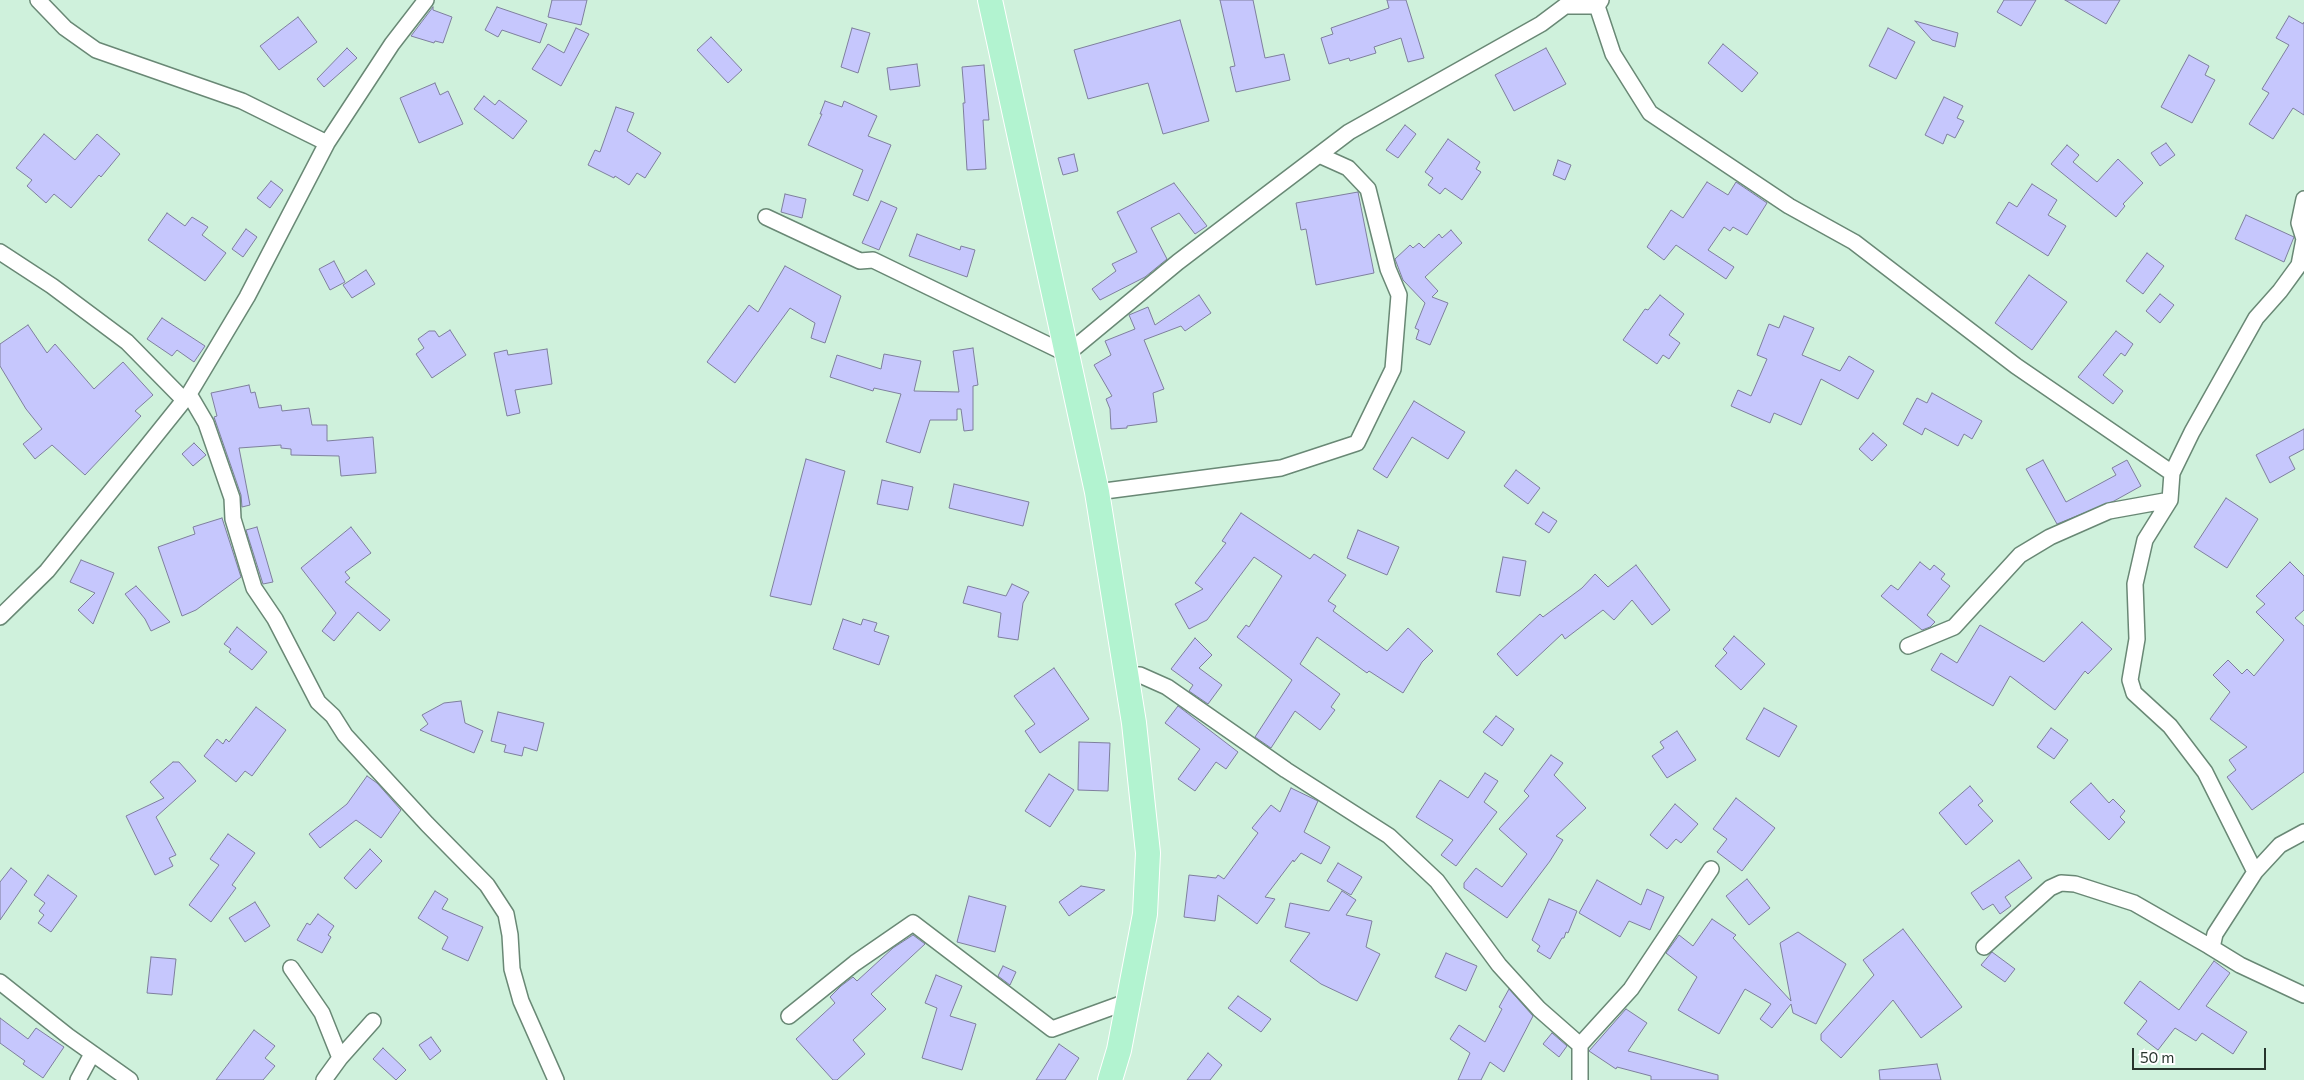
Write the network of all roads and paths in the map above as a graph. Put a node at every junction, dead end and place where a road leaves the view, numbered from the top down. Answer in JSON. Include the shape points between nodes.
{"nodes":[{"id":1,"x":38,"y":0,"type":"edge"},
{"id":2,"x":426,"y":0,"type":"edge"},
{"id":3,"x":990,"y":0,"type":"edge"},
{"id":4,"x":1599,"y":3,"type":"edge"},
{"id":5,"x":327,"y":143,"type":"junction"},
{"id":6,"x":1319,"y":155,"type":"junction"},
{"id":7,"x":2304,"y":199,"type":"edge"},
{"id":8,"x":766,"y":217,"type":"dead end"},
{"id":9,"x":0,"y":252,"type":"edge"},
{"id":10,"x":1067,"y":354,"type":"junction"},
{"id":11,"x":186,"y":396,"type":"junction"},
{"id":12,"x":2172,"y":473,"type":"junction"},
{"id":13,"x":1096,"y":492,"type":"junction"},
{"id":14,"x":2170,"y":500,"type":"junction"},
{"id":15,"x":0,"y":617,"type":"edge"},
{"id":16,"x":1908,"y":646,"type":"dead end"},
{"id":17,"x":1127,"y":675,"type":"junction"},
{"id":18,"x":2304,"y":832,"type":"edge"},
{"id":19,"x":1711,"y":869,"type":"dead end"},
{"id":20,"x":2255,"y":872,"type":"junction"},
{"id":21,"x":2209,"y":946,"type":"junction"},
{"id":22,"x":1984,"y":947,"type":"dead end"},
{"id":23,"x":292,"y":968,"type":"dead end"},
{"id":24,"x":0,"y":982,"type":"edge"},
{"id":25,"x":2304,"y":995,"type":"edge"},
{"id":26,"x":1129,"y":1002,"type":"junction"},
{"id":27,"x":788,"y":1016,"type":"dead end"},
{"id":28,"x":373,"y":1020,"type":"dead end"},
{"id":29,"x":1580,"y":1044,"type":"junction"},
{"id":30,"x":92,"y":1054,"type":"junction"},
{"id":31,"x":340,"y":1058,"type":"junction"},
{"id":32,"x":78,"y":1080,"type":"edge"},
{"id":33,"x":130,"y":1080,"type":"edge"},
{"id":34,"x":324,"y":1080,"type":"edge"},
{"id":35,"x":556,"y":1080,"type":"edge"},
{"id":36,"x":1110,"y":1080,"type":"edge"},
{"id":37,"x":1580,"y":1080,"type":"edge"}],
"edges":[{"from":1,"to":5,"type":"street","via":[[65,28],[96,50],[242,101]]},
{"from":2,"to":5,"type":"street","via":[[392,44]]},
{"from":3,"to":10,"type":"main road"},
{"from":4,"to":6,"type":"street","via":[[1564,6],[1541,24],[1349,132]]},
{"from":4,"to":12,"type":"street","via":[[1613,54],[1650,114],[1789,206],[1854,242],[2016,366]]},
{"from":5,"to":11,"type":"street","via":[[247,297]]},
{"from":6,"to":10,"type":"street","via":[[1178,262]]},
{"from":6,"to":13,"type":"street","via":[[1348,168],[1368,189],[1388,269],[1399,295],[1393,369],[1357,443],[1281,468]]},
{"from":7,"to":12,"type":"street","via":[[2299,224],[2304,239],[2299,264],[2256,318]]},
{"from":8,"to":10,"type":"street","via":[[860,261],[873,260]]},
{"from":9,"to":11,"type":"street","via":[[127,342]]},
{"from":10,"to":13,"type":"main road"},
{"from":11,"to":15,"type":"street","via":[[47,570]]},
{"from":11,"to":35,"type":"street","via":[[206,423],[232,498],[233,519],[254,588],[275,619],[318,702],[426,824],[487,885],[506,914],[512,969],[521,1001]]},
{"from":12,"to":14,"type":"street"},
{"from":13,"to":17,"type":"main road"},
{"from":14,"to":16,"type":"street","via":[[2110,511],[2050,537],[2020,555],[1954,627]]},
{"from":14,"to":20,"type":"street","via":[[2146,540],[2135,584],[2137,639],[2130,680],[2134,693],[2170,726],[2205,772]]},
{"from":17,"to":26,"type":"main road","via":[[1148,854],[1145,914]]},
{"from":17,"to":29,"type":"street","via":[[1140,675],[1167,687],[1286,770],[1389,836],[1437,881],[1499,964],[1539,1009]]},
{"from":18,"to":20,"type":"street","via":[[2280,846]]},
{"from":19,"to":29,"type":"street","via":[[1632,989]]},
{"from":20,"to":21,"type":"street"},
{"from":21,"to":22,"type":"street","via":[[2134,903],[2075,884],[2061,883],[2050,888]]},
{"from":21,"to":25,"type":"street","via":[[2240,965]]},
{"from":23,"to":31,"type":"street","via":[[322,1013]]},
{"from":24,"to":30,"type":"street"},
{"from":26,"to":27,"type":"street","via":[[1052,1029],[913,922]]},
{"from":26,"to":36,"type":"main road"},
{"from":28,"to":31,"type":"street"},
{"from":29,"to":37,"type":"street"},
{"from":30,"to":32,"type":"street"},
{"from":30,"to":33,"type":"street"},
{"from":31,"to":34,"type":"street"}]}
